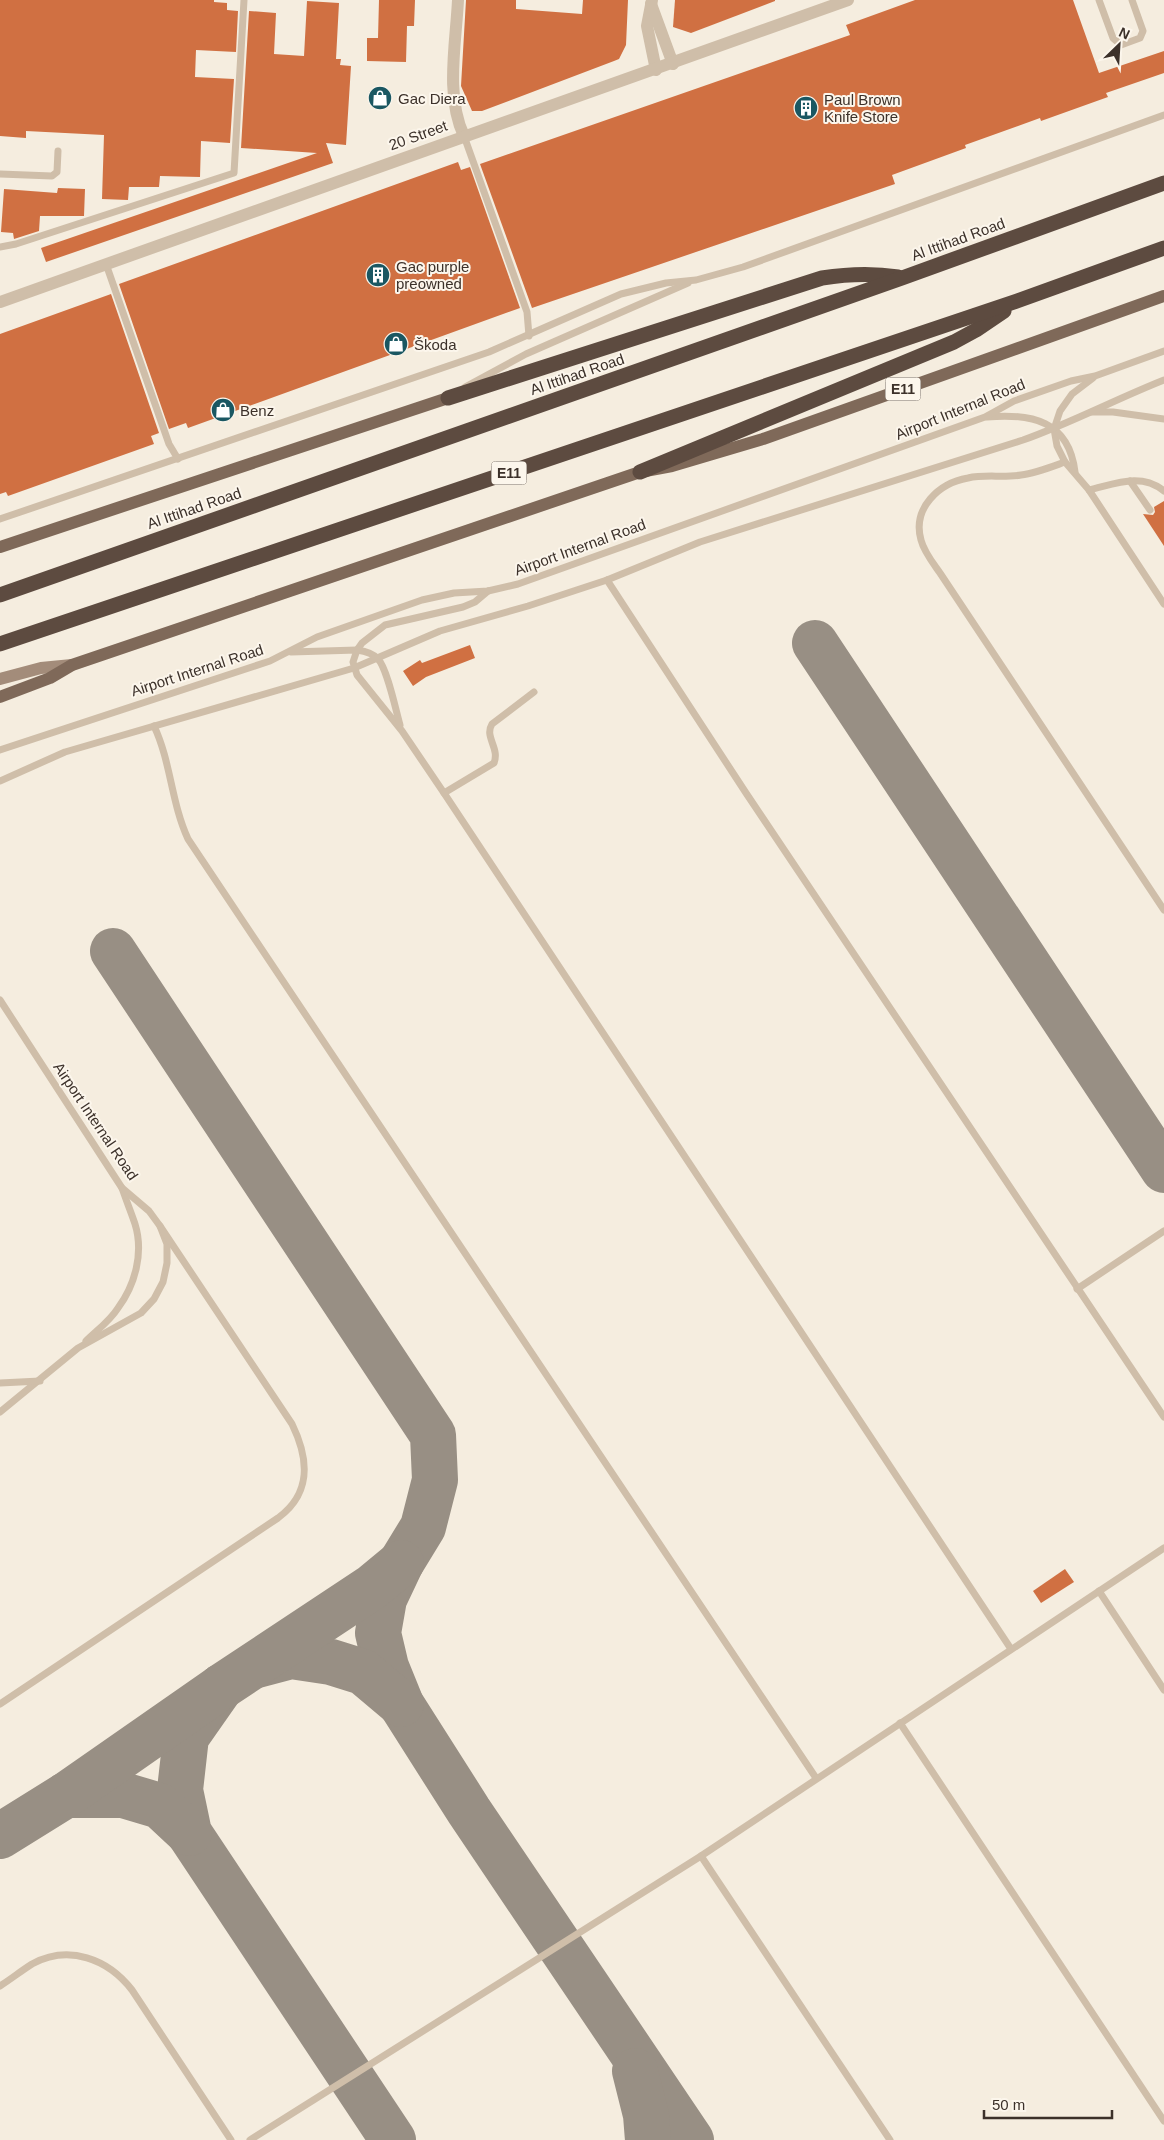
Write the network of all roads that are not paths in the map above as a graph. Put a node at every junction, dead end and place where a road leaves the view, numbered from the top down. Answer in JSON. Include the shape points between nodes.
{"nodes":[{"id":1,"x":244,"y":0,"type":"edge"},
{"id":2,"x":458,"y":0,"type":"edge"},
{"id":3,"x":848,"y":0,"type":"edge"},
{"id":4,"x":1099,"y":0,"type":"edge"},
{"id":5,"x":1132,"y":0,"type":"edge"},
{"id":6,"x":652,"y":2,"type":"edge"},
{"id":7,"x":673,"y":64,"type":"junction"},
{"id":8,"x":656,"y":70,"type":"junction"},
{"id":9,"x":1164,"y":115,"type":"edge"},
{"id":10,"x":464,"y":136,"type":"junction"},
{"id":11,"x":58,"y":151,"type":"dead end"},
{"id":12,"x":0,"y":174,"type":"edge"},
{"id":13,"x":1164,"y":183,"type":"edge"},
{"id":14,"x":0,"y":247,"type":"edge"},
{"id":15,"x":1164,"y":248,"type":"edge"},
{"id":16,"x":106,"y":264,"type":"junction"},
{"id":17,"x":902,"y":278,"type":"junction"},
{"id":18,"x":696,"y":280,"type":"junction"},
{"id":19,"x":1164,"y":296,"type":"edge"},
{"id":20,"x":0,"y":302,"type":"edge"},
{"id":21,"x":1017,"y":302,"type":"junction"},
{"id":22,"x":530,"y":336,"type":"junction"},
{"id":23,"x":1164,"y":351,"type":"edge"},
{"id":24,"x":1095,"y":376,"type":"junction"},
{"id":25,"x":1164,"y":380,"type":"edge"},
{"id":26,"x":448,"y":398,"type":"junction"},
{"id":27,"x":1090,"y":412,"type":"junction"},
{"id":28,"x":985,"y":417,"type":"junction"},
{"id":29,"x":1164,"y":419,"type":"edge"},
{"id":30,"x":1054,"y":428,"type":"junction"},
{"id":31,"x":178,"y":459,"type":"junction"},
{"id":32,"x":1065,"y":462,"type":"junction"},
{"id":33,"x":640,"y":472,"type":"junction"},
{"id":34,"x":1075,"y":472,"type":"junction"},
{"id":35,"x":1130,"y":481,"type":"junction"},
{"id":36,"x":1089,"y":490,"type":"junction"},
{"id":37,"x":1164,"y":491,"type":"edge"},
{"id":38,"x":1150,"y":510,"type":"dead end"},
{"id":39,"x":0,"y":519,"type":"edge"},
{"id":40,"x":0,"y":546,"type":"edge"},
{"id":41,"x":607,"y":580,"type":"junction"},
{"id":42,"x":488,"y":591,"type":"junction"},
{"id":43,"x":0,"y":595,"type":"edge"},
{"id":44,"x":1164,"y":604,"type":"edge"},
{"id":45,"x":0,"y":644,"type":"edge"},
{"id":46,"x":357,"y":650,"type":"junction"},
{"id":47,"x":290,"y":652,"type":"junction"},
{"id":48,"x":378,"y":659,"type":"junction"},
{"id":49,"x":72,"y":665,"type":"junction"},
{"id":50,"x":354,"y":668,"type":"junction"},
{"id":51,"x":0,"y":679,"type":"edge"},
{"id":52,"x":534,"y":692,"type":"dead end"},
{"id":53,"x":0,"y":697,"type":"edge"},
{"id":54,"x":154,"y":726,"type":"junction"},
{"id":55,"x":402,"y":731,"type":"junction"},
{"id":56,"x":0,"y":750,"type":"edge"},
{"id":57,"x":0,"y":780,"type":"edge"},
{"id":58,"x":444,"y":793,"type":"junction"},
{"id":59,"x":1164,"y":910,"type":"edge"},
{"id":60,"x":0,"y":1000,"type":"edge"},
{"id":61,"x":122,"y":1188,"type":"junction"},
{"id":62,"x":160,"y":1226,"type":"junction"},
{"id":63,"x":1164,"y":1231,"type":"edge"},
{"id":64,"x":1077,"y":1289,"type":"junction"},
{"id":65,"x":78,"y":1348,"type":"junction"},
{"id":66,"x":40,"y":1380,"type":"junction"},
{"id":67,"x":0,"y":1383,"type":"edge"},
{"id":68,"x":0,"y":1412,"type":"edge"},
{"id":69,"x":1164,"y":1417,"type":"edge"},
{"id":70,"x":1164,"y":1548,"type":"edge"},
{"id":71,"x":1099,"y":1591,"type":"junction"},
{"id":72,"x":1011,"y":1649,"type":"junction"},
{"id":73,"x":1164,"y":1690,"type":"edge"},
{"id":74,"x":0,"y":1704,"type":"edge"},
{"id":75,"x":900,"y":1723,"type":"junction"},
{"id":76,"x":816,"y":1778,"type":"junction"},
{"id":77,"x":701,"y":1856,"type":"junction"},
{"id":78,"x":0,"y":1986,"type":"edge"},
{"id":79,"x":1164,"y":2121,"type":"edge"},
{"id":80,"x":230,"y":2140,"type":"edge"},
{"id":81,"x":250,"y":2140,"type":"edge"},
{"id":82,"x":890,"y":2140,"type":"edge"}],
"edges":[{"from":1,"to":14,"type":"lane","via":[[234,173]]},
{"from":2,"to":10,"type":"street","via":[[453,94],[456,116]]},
{"from":3,"to":7,"type":"street","name":"20 Street"},
{"from":4,"to":5,"type":"lane","via":[[1113,38],[1121,45],[1140,38],[1143,30]]},
{"from":6,"to":7,"type":"street"},
{"from":6,"to":8,"type":"street","via":[[647,26]]},
{"from":7,"to":8,"type":"street","name":"20 Street"},
{"from":8,"to":10,"type":"street","name":"20 Street"},
{"from":9,"to":18,"type":"lane","via":[[743,267]]},
{"from":10,"to":16,"type":"street","name":"20 Street"},
{"from":10,"to":22,"type":"lane","via":[[527,312]]},
{"from":11,"to":12,"type":"lane","via":[[57,172],[52,176]]},
{"from":13,"to":17,"type":"highway","name":"Al Ittihad Road"},
{"from":15,"to":21,"type":"highway","number":"E11"},
{"from":16,"to":20,"type":"street","name":"20 Street"},
{"from":16,"to":31,"type":"lane","via":[[169,444]]},
{"from":17,"to":26,"type":"highway","via":[[867,274],[822,278]]},
{"from":17,"to":43,"type":"highway","name":"Al Ittihad Road"},
{"from":18,"to":22,"type":"lane","via":[[644,287],[621,294]]},
{"from":18,"to":26,"type":"lane","via":[[526,354]]},
{"from":19,"to":33,"type":"main road","number":"E11","via":[[763,439]]},
{"from":21,"to":33,"type":"highway","via":[[954,342]]},
{"from":21,"to":45,"type":"highway","number":"E11"},
{"from":22,"to":31,"type":"lane"},
{"from":23,"to":24,"type":"lane","name":"Airport Internal Road"},
{"from":24,"to":28,"type":"lane","name":"Airport Internal Road","via":[[1014,401]]},
{"from":24,"to":30,"type":"lane","via":[[1065,402]]},
{"from":25,"to":27,"type":"lane"},
{"from":26,"to":40,"type":"main road"},
{"from":27,"to":29,"type":"lane"},
{"from":27,"to":30,"type":"lane"},
{"from":28,"to":30,"type":"lane","via":[[1017,415]]},
{"from":28,"to":42,"type":"lane","name":"Airport Internal Road","via":[[518,584]]},
{"from":30,"to":32,"type":"lane","via":[[1057,446]]},
{"from":30,"to":34,"type":"lane","via":[[1067,444]]},
{"from":30,"to":41,"type":"lane","via":[[700,542]]},
{"from":31,"to":39,"type":"lane"},
{"from":32,"to":34,"type":"lane"},
{"from":32,"to":59,"type":"lane","via":[[1021,475],[984,476],[951,483],[926,503],[920,518],[920,536],[927,554]]},
{"from":33,"to":49,"type":"main road","number":"E11"},
{"from":34,"to":36,"type":"lane"},
{"from":35,"to":36,"type":"lane"},
{"from":35,"to":37,"type":"lane","via":[[1148,481]]},
{"from":35,"to":38,"type":"lane"},
{"from":36,"to":44,"type":"lane"},
{"from":41,"to":48,"type":"lane","via":[[449,628]]},
{"from":41,"to":64,"type":"lane"},
{"from":42,"to":46,"type":"lane","via":[[463,607],[385,625]]},
{"from":42,"to":47,"type":"lane","name":"Airport Internal Road","via":[[454,593],[422,600],[317,637]]},
{"from":46,"to":47,"type":"lane"},
{"from":46,"to":48,"type":"lane"},
{"from":46,"to":50,"type":"lane"},
{"from":47,"to":56,"type":"lane","name":"Airport Internal Road"},
{"from":48,"to":50,"type":"lane"},
{"from":48,"to":55,"type":"lane"},
{"from":49,"to":51,"type":"main road","via":[[41,668]]},
{"from":49,"to":53,"type":"main road","via":[[50,678]]},
{"from":50,"to":54,"type":"lane"},
{"from":50,"to":55,"type":"lane"},
{"from":52,"to":58,"type":"lane","via":[[492,724],[489,732],[496,751],[494,762]]},
{"from":54,"to":57,"type":"lane","via":[[66,752]]},
{"from":54,"to":76,"type":"lane","via":[[166,757],[176,806],[188,839]]},
{"from":55,"to":58,"type":"lane"},
{"from":58,"to":72,"type":"lane"},
{"from":60,"to":61,"type":"lane","name":"Airport Internal Road"},
{"from":61,"to":62,"type":"lane","name":"Airport Internal Road","via":[[149,1210]]},
{"from":61,"to":65,"type":"lane","via":[[136,1225],[136,1270],[129,1291],[117,1310]]},
{"from":62,"to":65,"type":"lane","name":"Airport Internal Road","via":[[166,1244],[167,1263],[163,1282],[154,1299],[141,1313]]},
{"from":62,"to":74,"type":"lane","via":[[292,1424],[302,1447],[305,1465],[302,1488],[292,1506],[278,1518]]},
{"from":63,"to":64,"type":"lane"},
{"from":64,"to":69,"type":"lane"},
{"from":65,"to":66,"type":"lane","name":"Airport Internal Road"},
{"from":66,"to":67,"type":"lane"},
{"from":66,"to":68,"type":"lane","name":"Airport Internal Road"},
{"from":70,"to":71,"type":"lane"},
{"from":71,"to":72,"type":"lane"},
{"from":71,"to":73,"type":"lane"},
{"from":72,"to":75,"type":"lane"},
{"from":75,"to":76,"type":"lane"},
{"from":75,"to":79,"type":"lane"},
{"from":76,"to":77,"type":"lane"},
{"from":77,"to":81,"type":"lane"},
{"from":77,"to":82,"type":"lane"},
{"from":78,"to":80,"type":"lane","via":[[32,1964],[59,1956],[87,1957],[113,1970],[132,1990]]}]}
